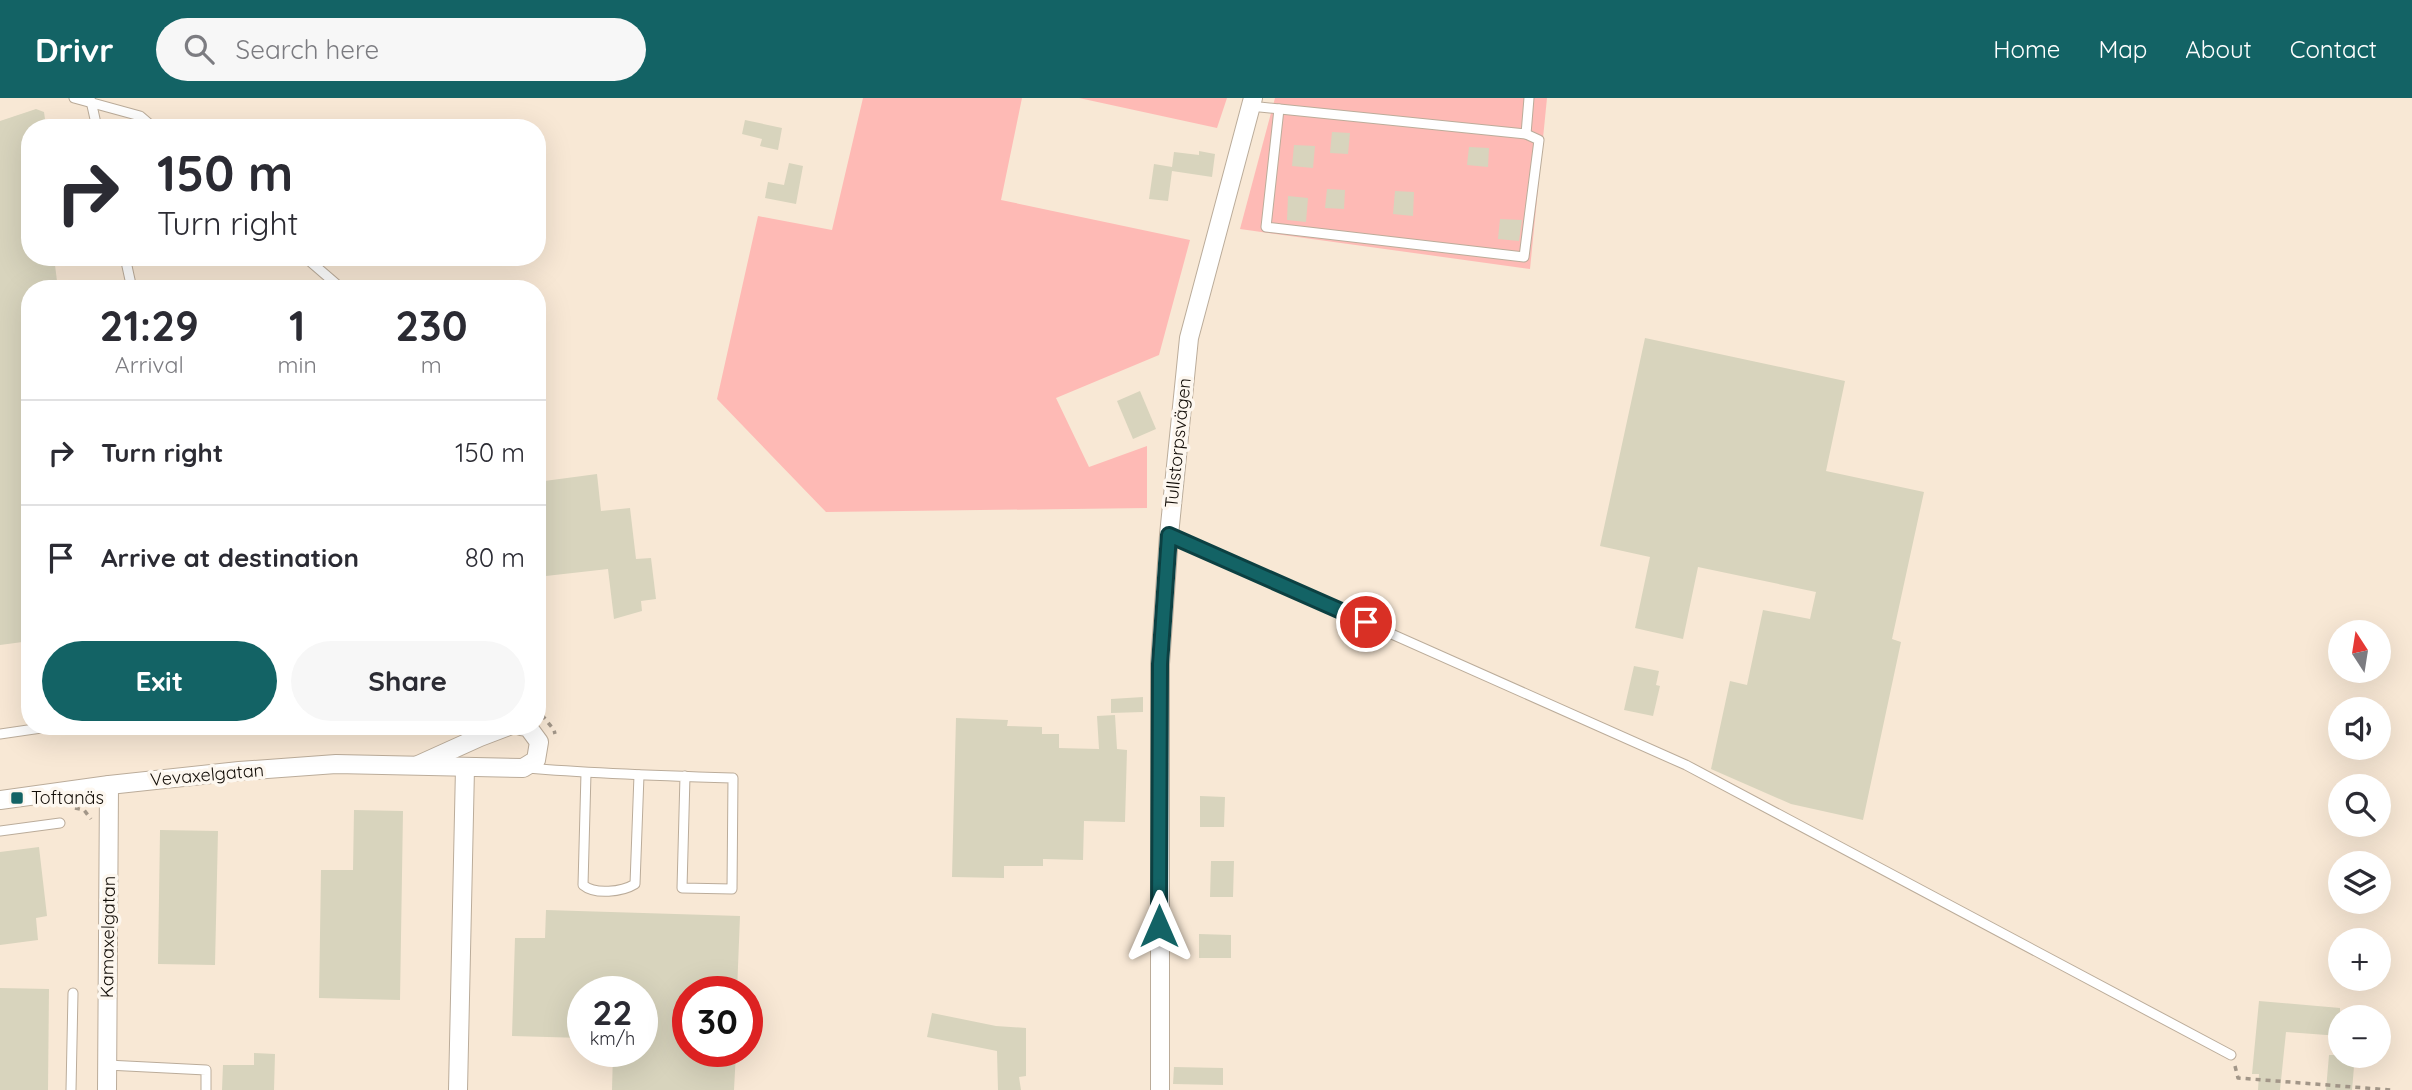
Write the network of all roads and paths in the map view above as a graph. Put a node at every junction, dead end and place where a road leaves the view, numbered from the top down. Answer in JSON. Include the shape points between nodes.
{"nodes":[{"id":1,"x":74,"y":98,"type":"edge"},
{"id":2,"x":1530,"y":98,"type":"edge"},
{"id":3,"x":91,"y":101,"type":"junction"},
{"id":4,"x":1251,"y":102,"type":"edge"},
{"id":5,"x":1279,"y":109,"type":"junction"},
{"id":6,"x":95,"y":119,"type":"edge"},
{"id":7,"x":144,"y":119,"type":"edge"},
{"id":8,"x":1526,"y":134,"type":"junction"},
{"id":9,"x":315,"y":266,"type":"edge"},
{"id":10,"x":332,"y":280,"type":"edge"},
{"id":11,"x":1169,"y":535,"type":"junction"},
{"id":12,"x":21,"y":731,"type":"edge"},
{"id":13,"x":0,"y":734,"type":"edge"},
{"id":14,"x":485,"y":735,"type":"edge"},
{"id":15,"x":533,"y":735,"type":"edge"},
{"id":16,"x":415,"y":766,"type":"junction"},
{"id":17,"x":465,"y":768,"type":"junction"},
{"id":18,"x":523,"y":768,"type":"junction"},
{"id":19,"x":586,"y":773,"type":"junction"},
{"id":20,"x":639,"y":775,"type":"junction"},
{"id":21,"x":685,"y":776,"type":"junction"},
{"id":22,"x":109,"y":785,"type":"junction"},
{"id":23,"x":0,"y":800,"type":"edge"},
{"id":24,"x":66,"y":805,"type":"dead end"},
{"id":25,"x":60,"y":824,"type":"dead end"},
{"id":26,"x":95,"y":824,"type":"dead end"},
{"id":27,"x":0,"y":831,"type":"edge"},
{"id":28,"x":73,"y":993,"type":"dead end"},
{"id":29,"x":2231,"y":1055,"type":"joint"},
{"id":30,"x":107,"y":1065,"type":"junction"},
{"id":31,"x":71,"y":1090,"type":"edge"},
{"id":32,"x":107,"y":1090,"type":"edge"},
{"id":33,"x":206,"y":1090,"type":"edge"},
{"id":34,"x":458,"y":1090,"type":"edge"},
{"id":35,"x":1160,"y":1090,"type":"edge"},
{"id":36,"x":2391,"y":1090,"type":"edge"}],
"edges":[{"from":1,"to":3,"type":"lane"},
{"from":2,"to":8,"type":"lane"},
{"from":3,"to":6,"type":"lane"},
{"from":3,"to":7,"type":"lane"},
{"from":4,"to":5,"type":"lane"},
{"from":4,"to":11,"type":"street","name":"Tullstorpsvägen","via":[[1189,338]]},
{"from":5,"to":8,"type":"lane"},
{"from":5,"to":8,"type":"lane","via":[[1266,227],[1524,257],[1539,140]]},
{"from":9,"to":10,"type":"lane"},
{"from":11,"to":29,"type":"lane","via":[[1686,765]]},
{"from":11,"to":35,"type":"street","name":"Tullstorpsvägen","via":[[1160,664]]},
{"from":12,"to":13,"type":"lane"},
{"from":14,"to":16,"type":"street","name":"Vevaxelgatan"},
{"from":15,"to":18,"type":"street","via":[[539,742],[536,760]]},
{"from":16,"to":17,"type":"street","name":"Vevaxelgatan"},
{"from":16,"to":22,"type":"street","name":"Vevaxelgatan","via":[[336,764]]},
{"from":17,"to":18,"type":"street","name":"Vevaxelgatan"},
{"from":17,"to":34,"type":"street"},
{"from":18,"to":19,"type":"lane"},
{"from":19,"to":20,"type":"lane"},
{"from":19,"to":20,"type":"lane","via":[[583,885],[612,890],[635,884]]},
{"from":20,"to":21,"type":"lane"},
{"from":21,"to":21,"type":"lane","via":[[733,778],[732,889],[682,888]]},
{"from":22,"to":23,"type":"street","name":"Vevaxelgatan"},
{"from":22,"to":30,"type":"street","name":"Kamaxelgatan"},
{"from":24,"to":26,"type":"path","via":[[84,810]]},
{"from":25,"to":27,"type":"lane"},
{"from":28,"to":31,"type":"lane"},
{"from":29,"to":36,"type":"path","via":[[2238,1078]]},
{"from":30,"to":32,"type":"street","name":"Kamaxelgatan"},
{"from":30,"to":33,"type":"lane","via":[[206,1070]]}]}
